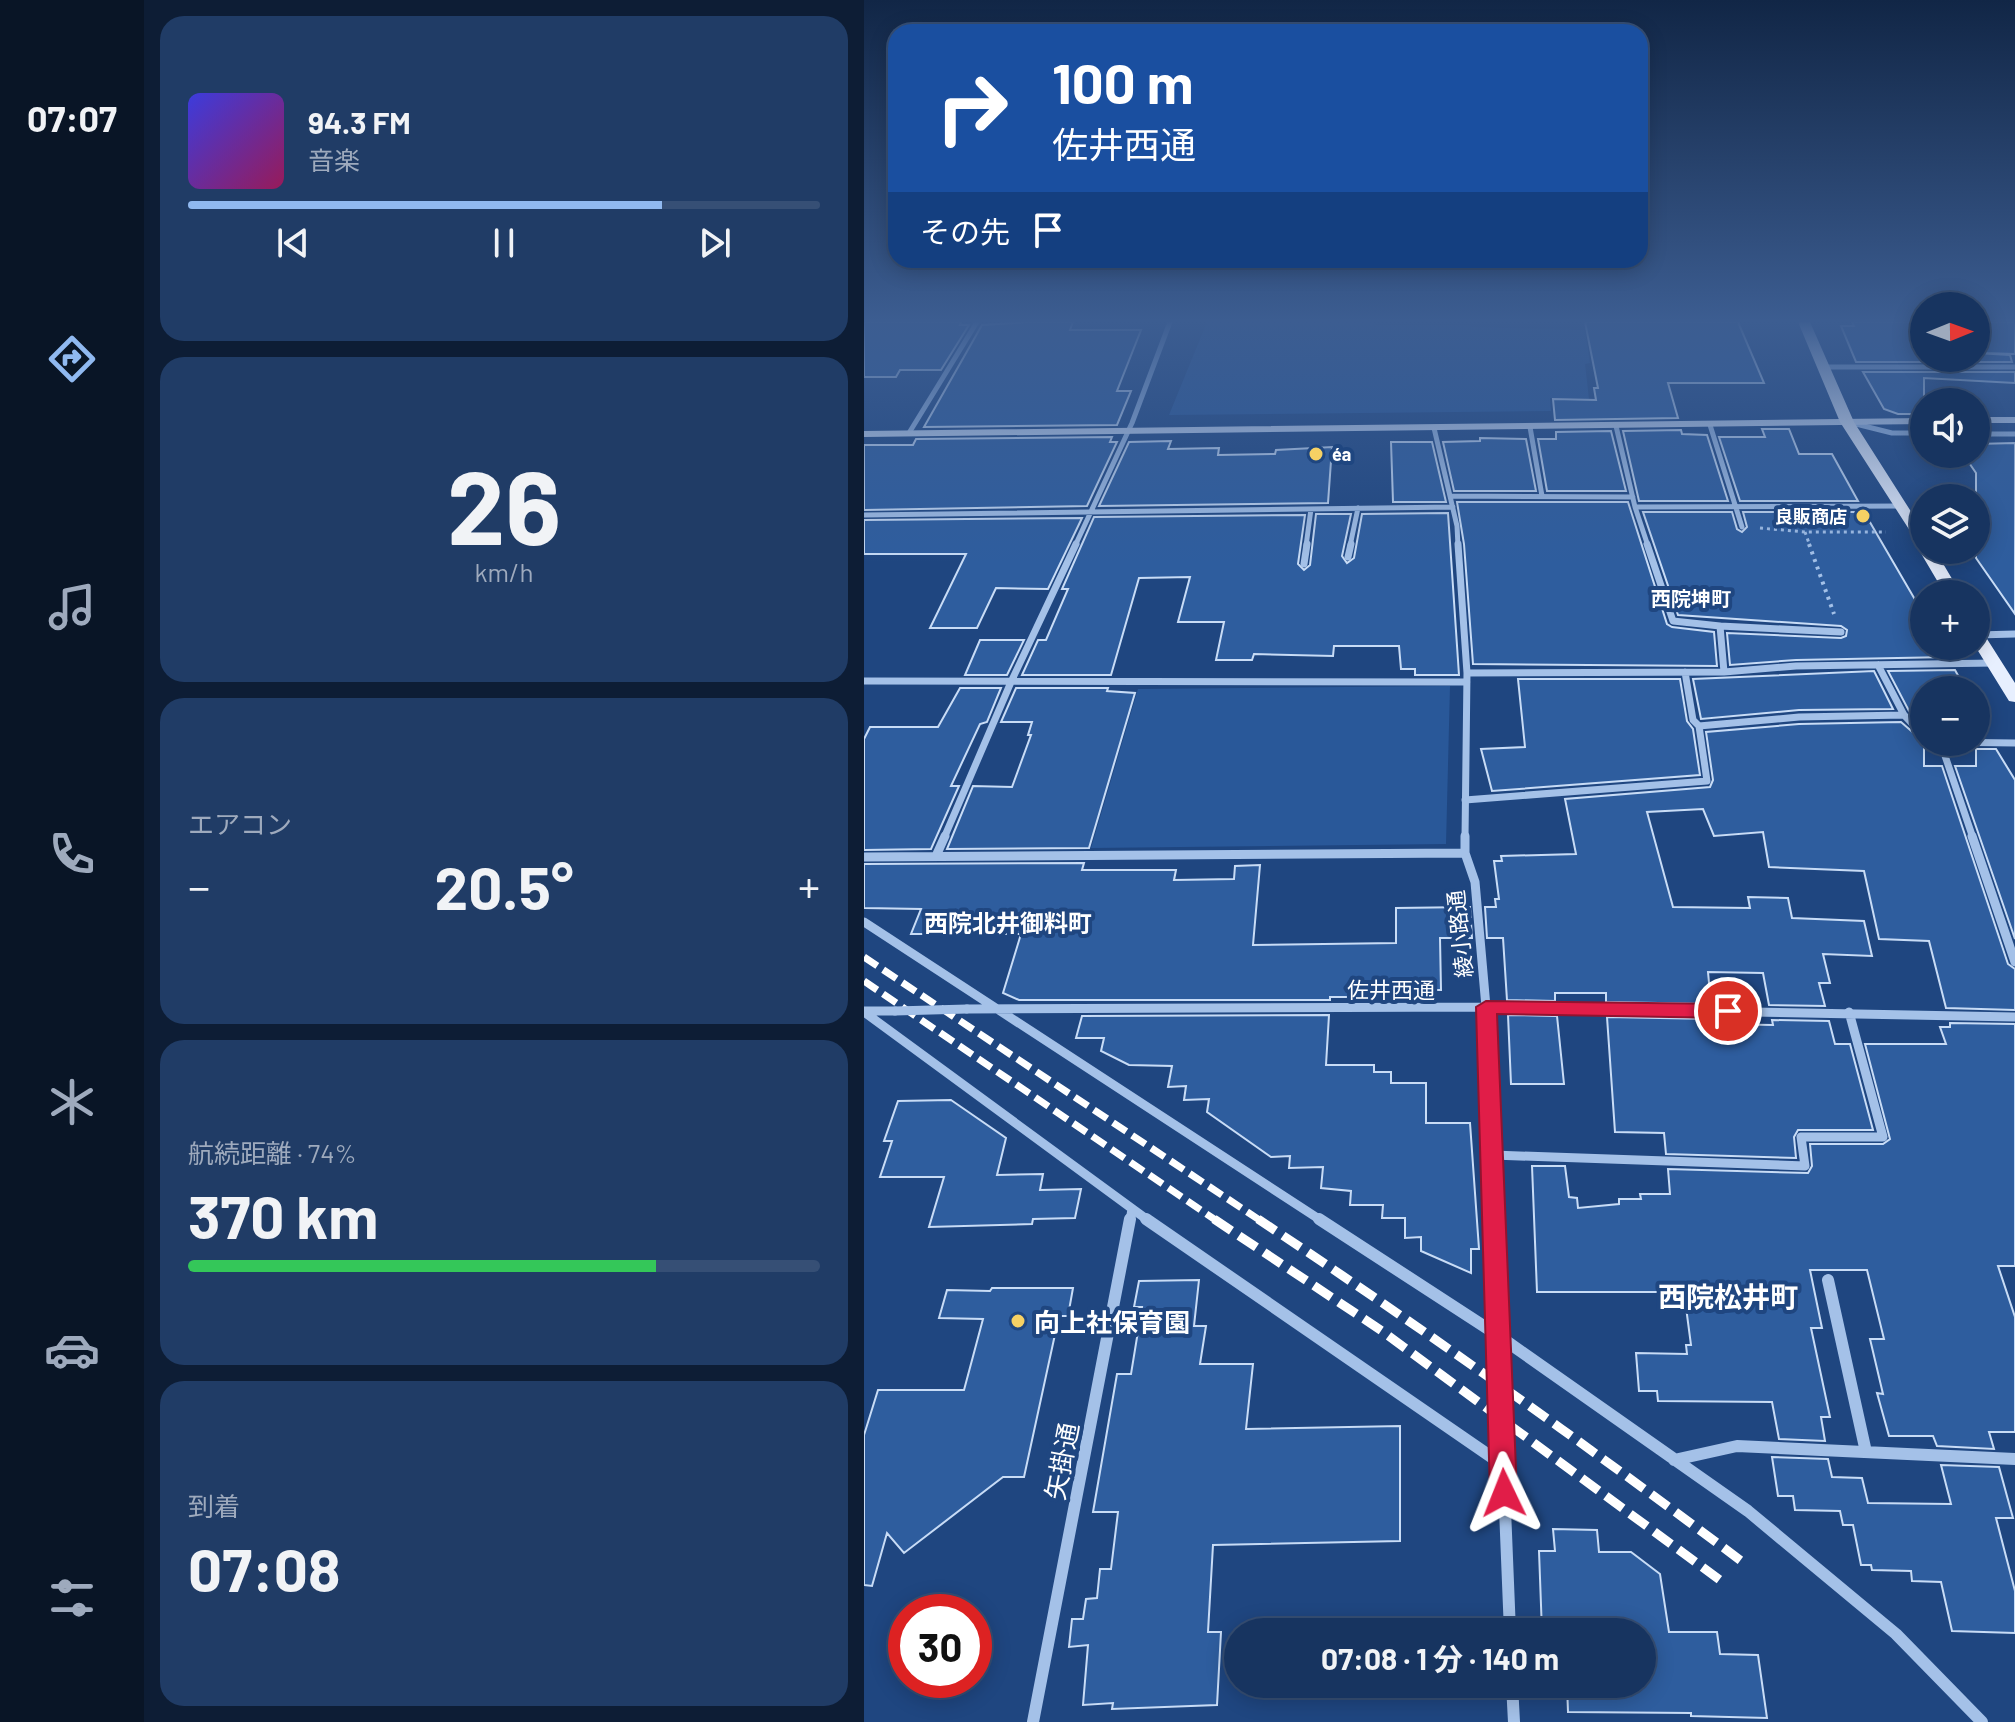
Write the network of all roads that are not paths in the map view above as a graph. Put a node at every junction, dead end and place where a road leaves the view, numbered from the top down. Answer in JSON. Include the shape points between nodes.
{"nodes":[{"id":1,"x":928,"y":402,"type":"edge"},
{"id":2,"x":1139,"y":402,"type":"edge"},
{"id":3,"x":1839,"y":402,"type":"edge"},
{"id":4,"x":1990,"y":420,"type":"edge"},
{"id":5,"x":2015,"y":420,"type":"edge"},
{"id":6,"x":1910,"y":421,"type":"edge"},
{"id":7,"x":1847,"y":422,"type":"junction"},
{"id":8,"x":1710,"y":425,"type":"junction"},
{"id":9,"x":1616,"y":426,"type":"junction"},
{"id":10,"x":1530,"y":427,"type":"junction"},
{"id":11,"x":1434,"y":428,"type":"junction"},
{"id":12,"x":1128,"y":432,"type":"junction"},
{"id":13,"x":909,"y":433,"type":"junction"},
{"id":14,"x":1910,"y":433,"type":"edge"},
{"id":15,"x":864,"y":434,"type":"edge"},
{"id":16,"x":1990,"y":434,"type":"edge"},
{"id":17,"x":2015,"y":434,"type":"edge"},
{"id":18,"x":1450,"y":496,"type":"junction"},
{"id":19,"x":1542,"y":496,"type":"junction"},
{"id":20,"x":1633,"y":497,"type":"junction"},
{"id":21,"x":1902,"y":506,"type":"junction"},
{"id":22,"x":1453,"y":507,"type":"junction"},
{"id":23,"x":1635,"y":507,"type":"junction"},
{"id":24,"x":1735,"y":507,"type":"junction"},
{"id":25,"x":1358,"y":508,"type":"junction"},
{"id":26,"x":1311,"y":509,"type":"junction"},
{"id":27,"x":1090,"y":512,"type":"junction"},
{"id":28,"x":864,"y":515,"type":"edge"},
{"id":29,"x":1910,"y":520,"type":"edge"},
{"id":30,"x":1742,"y":527,"type":"road end"},
{"id":31,"x":1348,"y":557,"type":"dead end"},
{"id":32,"x":1304,"y":564,"type":"dead end"},
{"id":33,"x":1720,"y":626,"type":"junction"},
{"id":34,"x":1841,"y":632,"type":"road end"},
{"id":35,"x":2015,"y":634,"type":"edge"},
{"id":36,"x":1990,"y":635,"type":"edge"},
{"id":37,"x":1990,"y":657,"type":"edge"},
{"id":38,"x":1994,"y":663,"type":"junction"},
{"id":39,"x":1878,"y":665,"type":"junction"},
{"id":40,"x":1685,"y":672,"type":"junction"},
{"id":41,"x":1724,"y":672,"type":"junction"},
{"id":42,"x":1467,"y":677,"type":"junction"},
{"id":43,"x":864,"y":681,"type":"edge"},
{"id":44,"x":1011,"y":682,"type":"junction"},
{"id":45,"x":2015,"y":697,"type":"edge"},
{"id":46,"x":1904,"y":715,"type":"junction"},
{"id":47,"x":1910,"y":721,"type":"edge"},
{"id":48,"x":1699,"y":726,"type":"junction"},
{"id":49,"x":1990,"y":743,"type":"edge"},
{"id":50,"x":2015,"y":743,"type":"edge"},
{"id":51,"x":1944,"y":756,"type":"edge"},
{"id":52,"x":1465,"y":800,"type":"junction"},
{"id":53,"x":1465,"y":853,"type":"junction"},
{"id":54,"x":936,"y":856,"type":"junction"},
{"id":55,"x":864,"y":857,"type":"edge"},
{"id":56,"x":864,"y":922,"type":"edge"},
{"id":57,"x":2015,"y":962,"type":"edge"},
{"id":58,"x":1486,"y":1007,"type":"junction"},
{"id":59,"x":992,"y":1008,"type":"junction"},
{"id":60,"x":864,"y":1012,"type":"edge"},
{"id":61,"x":1849,"y":1012,"type":"junction"},
{"id":62,"x":2015,"y":1017,"type":"edge"},
{"id":63,"x":1493,"y":1155,"type":"junction"},
{"id":64,"x":1132,"y":1209,"type":"junction"},
{"id":65,"x":1828,"y":1280,"type":"dead end"},
{"id":66,"x":1499,"y":1336,"type":"junction"},
{"id":67,"x":1866,"y":1452,"type":"junction"},
{"id":68,"x":2015,"y":1459,"type":"edge"},
{"id":69,"x":1674,"y":1460,"type":"junction"},
{"id":70,"x":1503,"y":1465,"type":"junction"},
{"id":71,"x":1509,"y":1618,"type":"edge"},
{"id":72,"x":1513,"y":1698,"type":"edge"},
{"id":73,"x":1033,"y":1722,"type":"edge"},
{"id":74,"x":1514,"y":1722,"type":"edge"},
{"id":75,"x":1982,"y":1722,"type":"edge"}],
"edges":[{"from":1,"to":13,"type":"street"},
{"from":2,"to":12,"type":"street"},
{"from":3,"to":7,"type":"main road"},
{"from":4,"to":5,"type":"street"},
{"from":6,"to":7,"type":"street"},
{"from":7,"to":8,"type":"street"},
{"from":7,"to":14,"type":"street"},
{"from":7,"to":21,"type":"main road"},
{"from":8,"to":9,"type":"street"},
{"from":8,"to":24,"type":"street"},
{"from":9,"to":10,"type":"street"},
{"from":9,"to":20,"type":"street"},
{"from":10,"to":11,"type":"street"},
{"from":10,"to":19,"type":"street"},
{"from":11,"to":12,"type":"street"},
{"from":11,"to":18,"type":"street","name":"綾小路通"},
{"from":12,"to":13,"type":"street"},
{"from":12,"to":27,"type":"street"},
{"from":13,"to":15,"type":"street"},
{"from":16,"to":17,"type":"street"},
{"from":18,"to":19,"type":"street"},
{"from":18,"to":22,"type":"street","name":"綾小路通"},
{"from":19,"to":20,"type":"street"},
{"from":20,"to":23,"type":"street"},
{"from":21,"to":24,"type":"street"},
{"from":21,"to":29,"type":"main road"},
{"from":22,"to":25,"type":"street"},
{"from":22,"to":42,"type":"street","name":"綾小路通"},
{"from":23,"to":24,"type":"street"},
{"from":23,"to":33,"type":"street","via":[[1673,621]]},
{"from":24,"to":30,"type":"street"},
{"from":25,"to":26,"type":"street"},
{"from":25,"to":31,"type":"street"},
{"from":26,"to":27,"type":"street"},
{"from":26,"to":32,"type":"street"},
{"from":27,"to":28,"type":"street"},
{"from":27,"to":44,"type":"street"},
{"from":33,"to":34,"type":"street"},
{"from":33,"to":41,"type":"street"},
{"from":35,"to":36,"type":"street"},
{"from":37,"to":38,"type":"main road"},
{"from":38,"to":39,"type":"street"},
{"from":38,"to":45,"type":"main road"},
{"from":39,"to":41,"type":"street"},
{"from":39,"to":46,"type":"street"},
{"from":40,"to":41,"type":"street"},
{"from":40,"to":42,"type":"street"},
{"from":40,"to":48,"type":"street","via":[[1693,720]]},
{"from":42,"to":44,"type":"street"},
{"from":42,"to":52,"type":"street","name":"綾小路通"},
{"from":43,"to":44,"type":"street"},
{"from":44,"to":54,"type":"street"},
{"from":46,"to":47,"type":"street"},
{"from":46,"to":48,"type":"street"},
{"from":48,"to":52,"type":"street","via":[[1707,781]]},
{"from":49,"to":50,"type":"street"},
{"from":51,"to":57,"type":"street"},
{"from":52,"to":53,"type":"street","name":"綾小路通"},
{"from":53,"to":54,"type":"street"},
{"from":53,"to":58,"type":"street","name":"綾小路通","via":[[1475,882]]},
{"from":54,"to":55,"type":"street"},
{"from":56,"to":59,"type":"street"},
{"from":58,"to":59,"type":"street","name":"佐井西通"},
{"from":58,"to":61,"type":"street","name":"佐井西通"},
{"from":58,"to":63,"type":"street","name":"綾小路通"},
{"from":59,"to":60,"type":"street","name":"佐井西通","bridge":true},
{"from":59,"to":66,"type":"street"},
{"from":60,"to":64,"type":"street"},
{"from":61,"to":62,"type":"street","name":"佐井西通"},
{"from":61,"to":63,"type":"street","via":[[1883,1137],[1801,1137],[1805,1166]]},
{"from":63,"to":66,"type":"street","name":"綾小路通"},
{"from":64,"to":70,"type":"street"},
{"from":64,"to":73,"type":"street","name":"矢掛通"},
{"from":65,"to":67,"type":"street"},
{"from":66,"to":69,"type":"street"},
{"from":66,"to":70,"type":"street","name":"綾小路通","bridge":true},
{"from":67,"to":68,"type":"street"},
{"from":67,"to":69,"type":"street","via":[[1737,1446]]},
{"from":69,"to":75,"type":"street","via":[[1748,1511],[1896,1634]]},
{"from":70,"to":71,"type":"street","name":"綾小路通"},
{"from":72,"to":74,"type":"street"}]}
